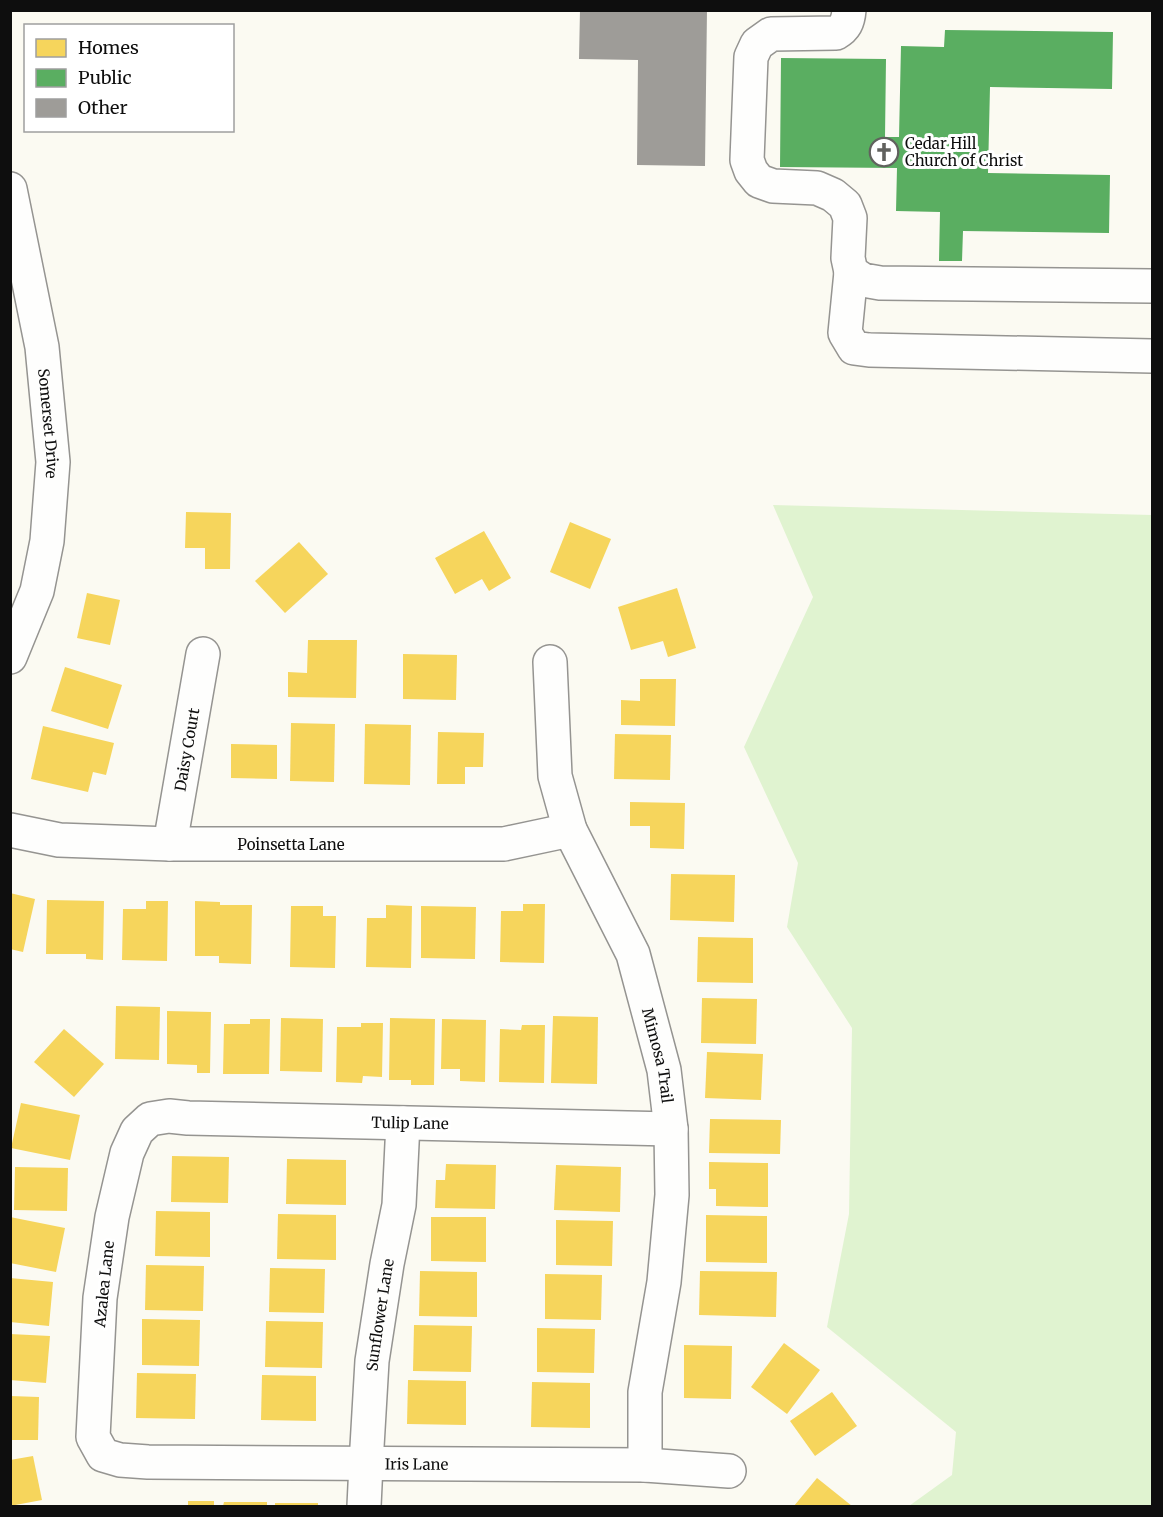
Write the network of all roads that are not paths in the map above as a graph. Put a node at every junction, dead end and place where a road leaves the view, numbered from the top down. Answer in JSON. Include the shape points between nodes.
{"nodes":[{"id":1,"x":849,"y":10,"type":"edge"},
{"id":2,"x":10,"y":189,"type":"edge"},
{"id":3,"x":851,"y":272,"type":"junction"},
{"id":4,"x":1152,"y":286,"type":"edge"},
{"id":5,"x":1152,"y":356,"type":"edge"},
{"id":6,"x":203,"y":654,"type":"dead end"},
{"id":7,"x":10,"y":657,"type":"edge"},
{"id":8,"x":550,"y":662,"type":"dead end"},
{"id":9,"x":10,"y":830,"type":"edge"},
{"id":10,"x":570,"y":831,"type":"junction"},
{"id":11,"x":170,"y":844,"type":"junction"},
{"id":12,"x":150,"y":1119,"type":"joint"},
{"id":13,"x":403,"y":1123,"type":"junction"},
{"id":14,"x":671,"y":1129,"type":"junction"},
{"id":15,"x":103,"y":1455,"type":"joint"},
{"id":16,"x":366,"y":1464,"type":"junction"},
{"id":17,"x":645,"y":1466,"type":"junction"},
{"id":18,"x":729,"y":1471,"type":"dead end"},
{"id":19,"x":364,"y":1506,"type":"edge"}],
"edges":[{"from":1,"to":3,"type":"street","via":[[843,29],[836,33],[771,34],[757,44],[751,57],[747,160],[759,181],[773,186],[817,188],[845,205],[850,218]]},
{"from":2,"to":7,"type":"street","name":"Somerset Drive","via":[[42,347],[53,462],[47,541],[37,591]]},
{"from":3,"to":4,"type":"street","via":[[863,280],[880,283]]},
{"from":3,"to":5,"type":"street","via":[[845,333],[854,348]]},
{"from":6,"to":11,"type":"street","name":"Daisy Court"},
{"from":8,"to":10,"type":"street","name":"Mimosa Trail","via":[[555,776]]},
{"from":9,"to":11,"type":"street","name":"Poinsetta Lane","via":[[58,840]]},
{"from":10,"to":11,"type":"street","name":"Poinsetta Lane","via":[[504,844]]},
{"from":10,"to":14,"type":"street","name":"Mimosa Trail","via":[[633,954],[664,1070]]},
{"from":12,"to":13,"type":"street","name":"Tulip Lane","via":[[169,1116]]},
{"from":12,"to":15,"type":"street","name":"Azalea Lane","via":[[137,1131],[128,1153],[112,1217],[100,1298],[93,1437]]},
{"from":13,"to":14,"type":"street","name":"Tulip Lane"},
{"from":13,"to":16,"type":"street","name":"Sunflower Lane","via":[[399,1205],[372,1361]]},
{"from":14,"to":17,"type":"street","name":"Mimosa Trail","via":[[672,1195],[664,1282],[645,1392]]},
{"from":15,"to":16,"type":"street","name":"Iris Lane","via":[[147,1462]]},
{"from":16,"to":17,"type":"street","name":"Iris Lane"},
{"from":16,"to":19,"type":"street","name":"Sunflower Lane"},
{"from":17,"to":18,"type":"street","name":"Iris Lane"}]}
